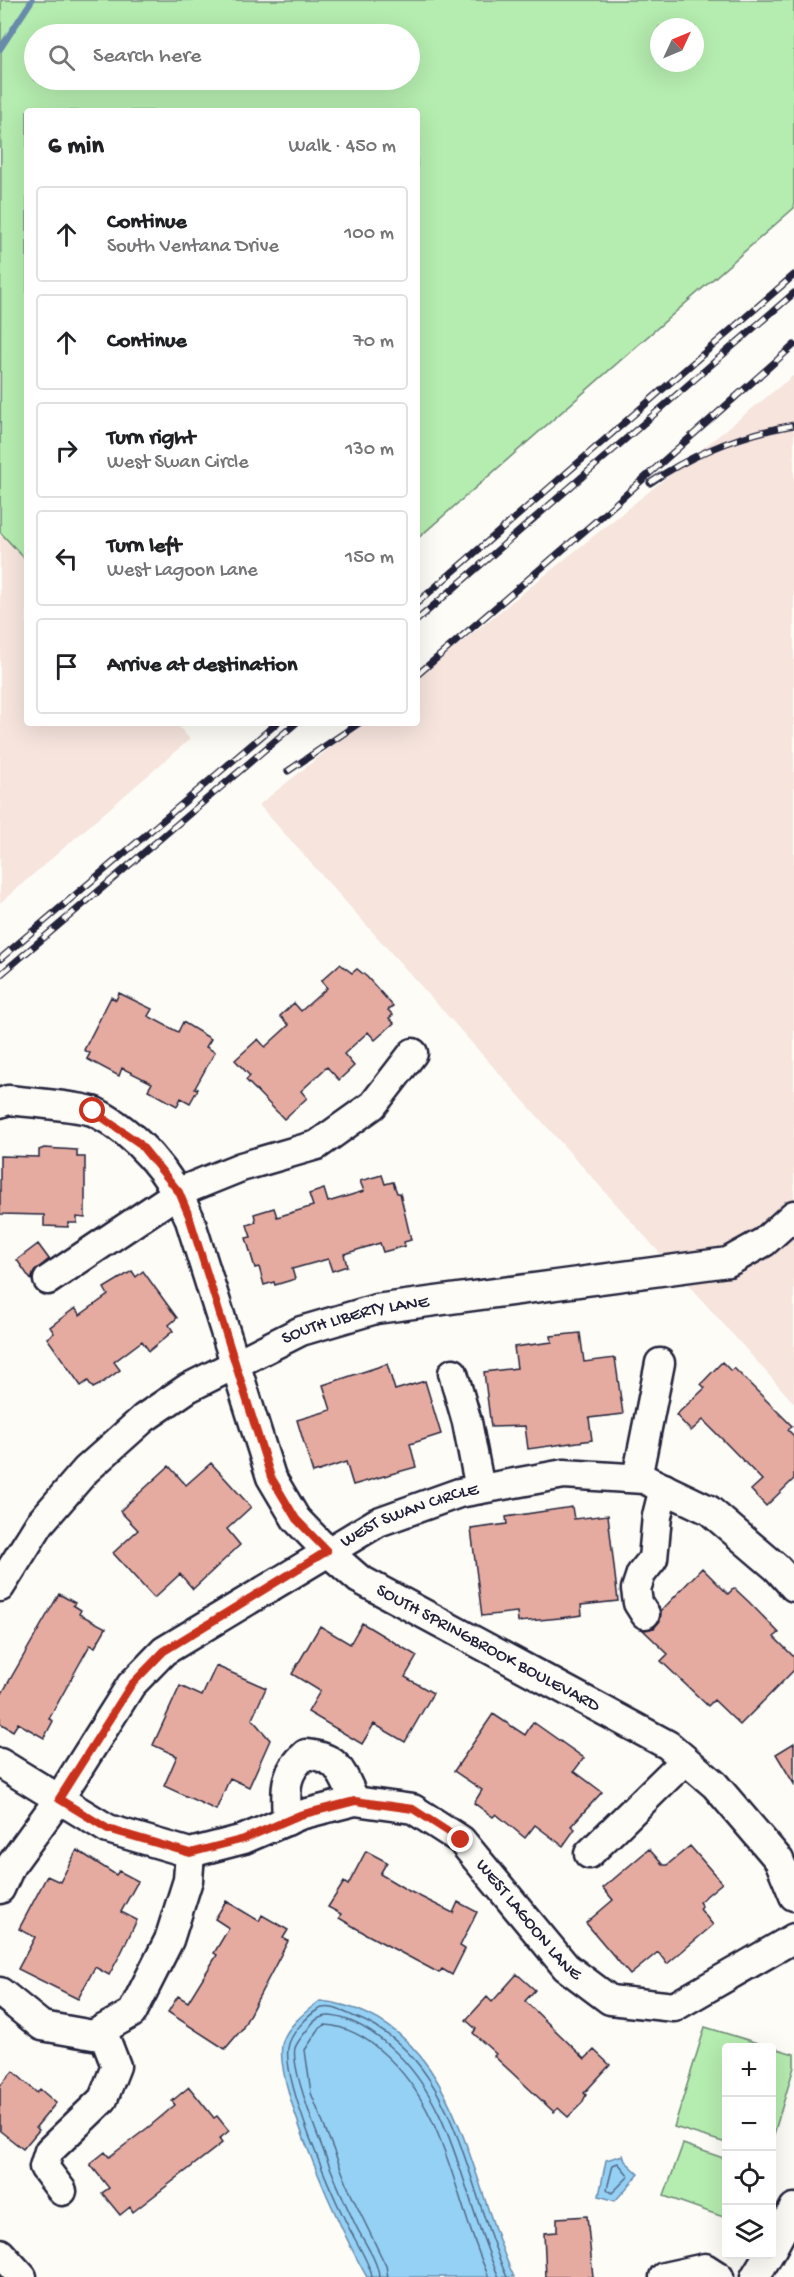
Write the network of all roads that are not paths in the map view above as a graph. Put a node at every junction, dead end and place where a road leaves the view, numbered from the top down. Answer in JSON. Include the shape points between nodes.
{"nodes":[{"id":1,"x":413,"y":1053,"type":"dead end"},
{"id":2,"x":0,"y":1103,"type":"edge"},
{"id":3,"x":179,"y":1192,"type":"junction"},
{"id":4,"x":792,"y":1222,"type":"edge"},
{"id":5,"x":48,"y":1280,"type":"dead end"},
{"id":6,"x":234,"y":1362,"type":"junction"},
{"id":7,"x":660,"y":1363,"type":"dead end"},
{"id":8,"x":453,"y":1373,"type":"dead end"},
{"id":9,"x":637,"y":1478,"type":"junction"},
{"id":10,"x":664,"y":1488,"type":"junction"},
{"id":11,"x":480,"y":1489,"type":"junction"},
{"id":12,"x":327,"y":1551,"type":"junction"},
{"id":13,"x":0,"y":1587,"type":"edge"},
{"id":14,"x":794,"y":1587,"type":"edge"},
{"id":15,"x":645,"y":1614,"type":"dead end"},
{"id":16,"x":685,"y":1760,"type":"junction"},
{"id":17,"x":0,"y":1763,"type":"edge"},
{"id":18,"x":59,"y":1799,"type":"junction"},
{"id":19,"x":355,"y":1801,"type":"junction"},
{"id":20,"x":287,"y":1821,"type":"junction"},
{"id":21,"x":190,"y":1853,"type":"junction"},
{"id":22,"x":589,"y":1854,"type":"dead end"},
{"id":23,"x":0,"y":1889,"type":"edge"},
{"id":24,"x":794,"y":1896,"type":"edge"},
{"id":25,"x":794,"y":1938,"type":"edge"},
{"id":26,"x":0,"y":1992,"type":"edge"},
{"id":27,"x":102,"y":2030,"type":"junction"},
{"id":28,"x":62,"y":2192,"type":"dead end"},
{"id":29,"x":794,"y":2208,"type":"edge"},
{"id":30,"x":776,"y":2240,"type":"edge"},
{"id":31,"x":0,"y":2253,"type":"edge"},
{"id":32,"x":20,"y":2276,"type":"edge"},
{"id":33,"x":664,"y":2277,"type":"edge"},
{"id":34,"x":719,"y":2277,"type":"edge"}],
"edges":[{"from":1,"to":3,"type":"street","via":[[373,1105],[317,1145],[241,1167]]},
{"from":2,"to":3,"type":"street","name":"SOUTH SPRINGBROOK BOULEVARD","via":[[8,1100],[93,1111],[139,1143]]},
{"from":3,"to":5,"type":"street"},
{"from":3,"to":6,"type":"street","name":"SOUTH SPRINGBROOK BOULEVARD"},
{"from":4,"to":6,"type":"street","name":"SOUTH LIBERTY LANE","via":[[728,1262],[376,1309],[301,1331]]},
{"from":6,"to":12,"type":"street","name":"SOUTH SPRINGBROOK BOULEVARD","via":[[271,1477],[296,1519]]},
{"from":6,"to":13,"type":"street","name":"SOUTH LIBERTY LANE","via":[[144,1418],[86,1470],[40,1523]]},
{"from":7,"to":9,"type":"street"},
{"from":8,"to":11,"type":"street"},
{"from":9,"to":10,"type":"street","name":"WEST SWAN CIRCLE"},
{"from":9,"to":11,"type":"street","name":"WEST SWAN CIRCLE","via":[[564,1474]]},
{"from":10,"to":14,"type":"street","name":"WEST SWAN CIRCLE","via":[[709,1510]]},
{"from":10,"to":15,"type":"street","via":[[653,1559],[641,1574],[636,1589]]},
{"from":11,"to":12,"type":"street","name":"WEST SWAN CIRCLE","via":[[459,1492],[378,1522]]},
{"from":12,"to":16,"type":"street","name":"SOUTH SPRINGBROOK BOULEVARD","via":[[359,1579],[668,1745]]},
{"from":12,"to":18,"type":"street","name":"WEST SWAN CIRCLE","via":[[164,1651],[131,1685]]},
{"from":16,"to":22,"type":"street"},
{"from":16,"to":24,"type":"street","name":"SOUTH SPRINGBROOK BOULEVARD","via":[[715,1785],[779,1860]]},
{"from":17,"to":18,"type":"street"},
{"from":18,"to":21,"type":"street","via":[[108,1829]]},
{"from":18,"to":23,"type":"street","name":"WEST SWAN CIRCLE","via":[[11,1865]]},
{"from":19,"to":20,"type":"street","name":"WEST LAGOON LANE"},
{"from":19,"to":20,"type":"street","via":[[339,1768],[325,1755],[306,1754],[292,1766],[286,1788]]},
{"from":19,"to":25,"type":"street","name":"WEST LAGOON LANE","via":[[413,1809],[461,1840],[566,1967],[610,2000],[674,2007]]},
{"from":20,"to":21,"type":"street","name":"WEST LAGOON LANE","via":[[244,1839]]},
{"from":21,"to":27,"type":"street","via":[[188,1880],[169,1940],[132,2013]]},
{"from":26,"to":27,"type":"street","via":[[42,2026],[93,2035]]},
{"from":27,"to":28,"type":"street","via":[[116,2066],[103,2099],[50,2151],[44,2167]]},
{"from":29,"to":30,"type":"street"},
{"from":31,"to":32,"type":"street"},
{"from":33,"to":34,"type":"street","via":[[705,2268]]}]}
